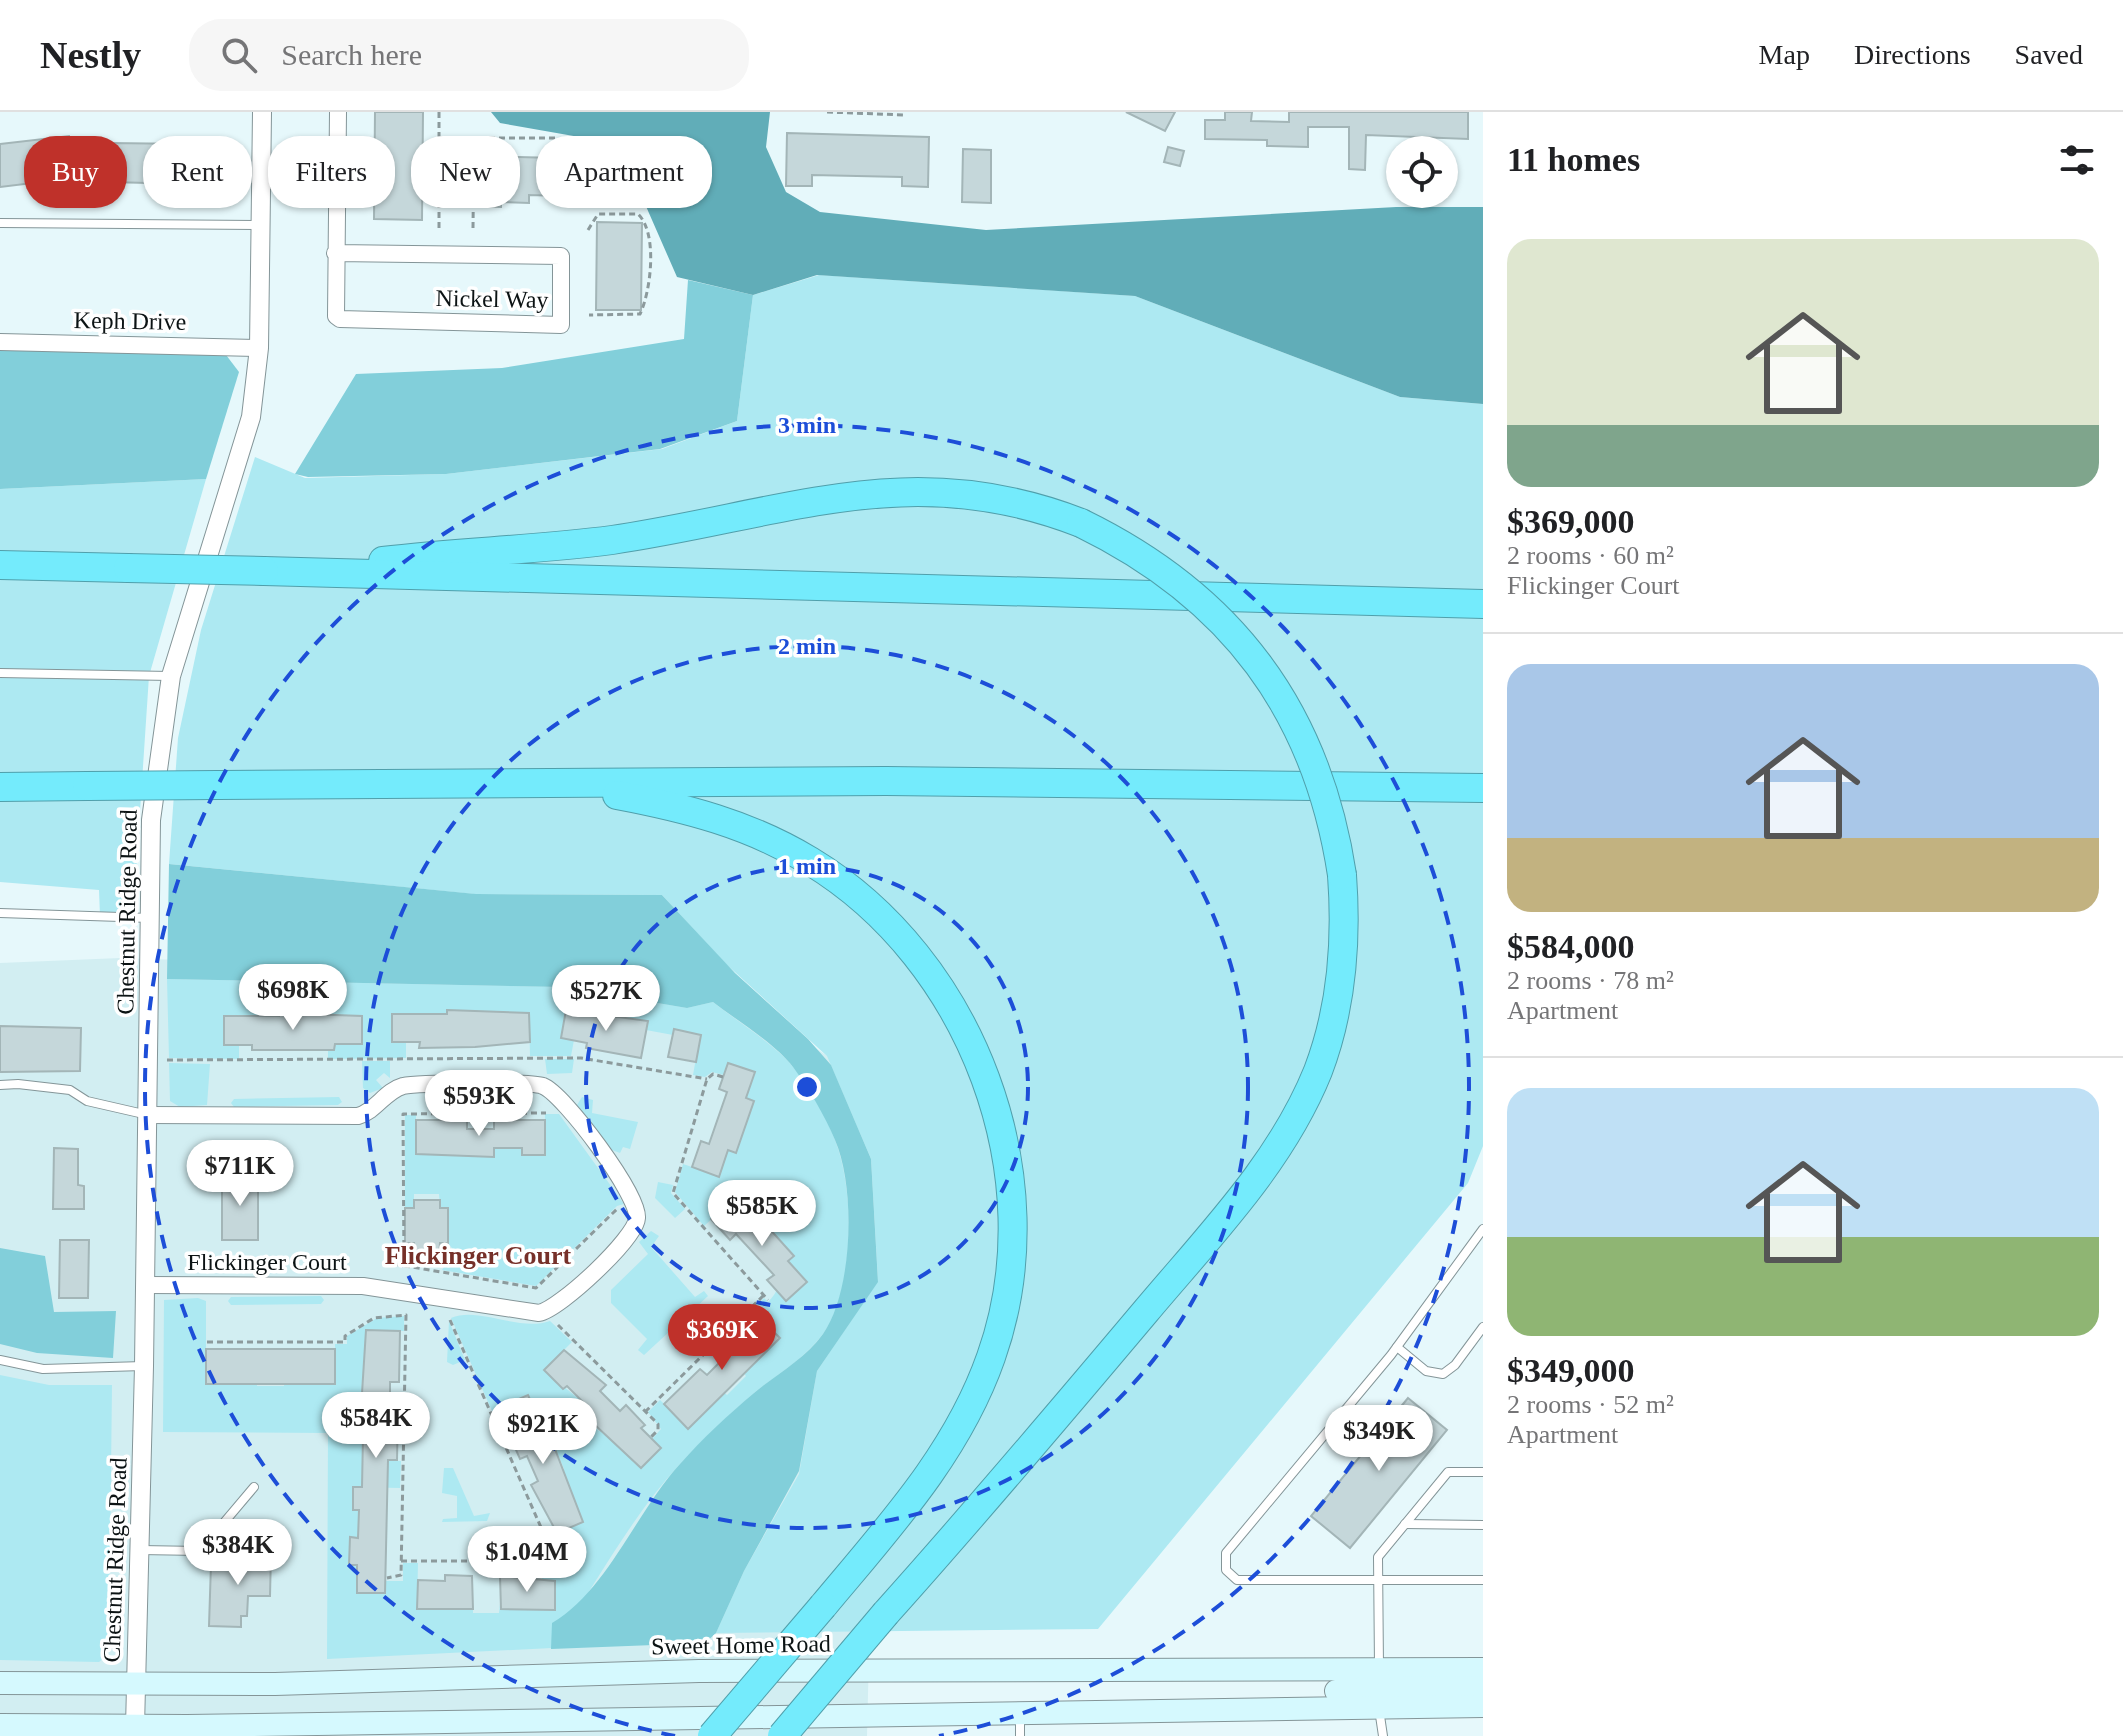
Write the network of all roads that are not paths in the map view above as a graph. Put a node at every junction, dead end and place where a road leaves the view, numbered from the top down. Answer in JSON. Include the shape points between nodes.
{"nodes":[{"id":1,"x":262,"y":112,"type":"edge"},
{"id":2,"x":338,"y":112,"type":"edge"},
{"id":3,"x":0,"y":223,"type":"edge"},
{"id":4,"x":261,"y":225,"type":"junction"},
{"id":5,"x":335,"y":253,"type":"junction"},
{"id":6,"x":0,"y":342,"type":"edge"},
{"id":7,"x":259,"y":348,"type":"junction"},
{"id":8,"x":0,"y":565,"type":"edge"},
{"id":9,"x":311,"y":570,"type":"junction"},
{"id":10,"x":1483,"y":604,"type":"edge"},
{"id":11,"x":0,"y":673,"type":"edge"},
{"id":12,"x":171,"y":676,"type":"junction"},
{"id":13,"x":553,"y":782,"type":"junction"},
{"id":14,"x":0,"y":787,"type":"edge"},
{"id":15,"x":1483,"y":788,"type":"edge"},
{"id":16,"x":0,"y":913,"type":"edge"},
{"id":17,"x":150,"y":918,"type":"junction"},
{"id":18,"x":0,"y":1085,"type":"edge"},
{"id":19,"x":148,"y":1115,"type":"junction"},
{"id":20,"x":1483,"y":1229,"type":"edge"},
{"id":21,"x":146,"y":1285,"type":"junction"},
{"id":22,"x":1483,"y":1327,"type":"edge"},
{"id":23,"x":1397,"y":1347,"type":"junction"},
{"id":24,"x":0,"y":1360,"type":"edge"},
{"id":25,"x":144,"y":1366,"type":"junction"},
{"id":26,"x":1483,"y":1472,"type":"edge"},
{"id":27,"x":254,"y":1487,"type":"dead end"},
{"id":28,"x":1405,"y":1524,"type":"junction"},
{"id":29,"x":1483,"y":1525,"type":"edge"},
{"id":30,"x":140,"y":1550,"type":"junction"},
{"id":31,"x":1378,"y":1580,"type":"junction"},
{"id":32,"x":1483,"y":1580,"type":"edge"},
{"id":33,"x":1379,"y":1669,"type":"junction"},
{"id":34,"x":1483,"y":1669,"type":"edge"},
{"id":35,"x":0,"y":1683,"type":"edge"},
{"id":36,"x":136,"y":1686,"type":"junction"},
{"id":37,"x":1483,"y":1688,"type":"edge"},
{"id":38,"x":1379,"y":1705,"type":"junction"},
{"id":39,"x":1483,"y":1706,"type":"edge"},
{"id":40,"x":1156,"y":1709,"type":"junction"},
{"id":41,"x":0,"y":1725,"type":"edge"},
{"id":42,"x":1020,"y":1725,"type":"edge"},
{"id":43,"x":135,"y":1727,"type":"junction"},
{"id":44,"x":712,"y":1736,"type":"edge"},
{"id":45,"x":782,"y":1736,"type":"edge"},
{"id":46,"x":1383,"y":1736,"type":"edge"}],
"edges":[{"from":1,"to":4,"type":"street","name":"Chestnut Ridge Road"},
{"from":2,"to":5,"type":"street","name":"Nickel Way"},
{"from":3,"to":4,"type":"lane"},
{"from":4,"to":7,"type":"street","name":"Chestnut Ridge Road"},
{"from":5,"to":5,"type":"street","name":"Nickel Way","via":[[561,256],[561,325],[340,319]]},
{"from":6,"to":7,"type":"street","name":"Keph Drive"},
{"from":7,"to":12,"type":"street","name":"Chestnut Ridge Road","via":[[251,417]]},
{"from":8,"to":9,"type":"highway","bridge":true},
{"from":9,"to":10,"type":"highway"},
{"from":9,"to":45,"type":"highway","bridge":true,"via":[[613,539],[891,491],[989,495],[1081,523],[1133,549],[1176,579],[1223,620],[1269,678],[1301,732],[1320,779],[1342,875],[1343,960],[1331,1029],[1315,1078],[1284,1137],[1217,1226]]},
{"from":11,"to":12,"type":"lane"},
{"from":12,"to":17,"type":"street","name":"Chestnut Ridge Road","via":[[151,820]]},
{"from":13,"to":14,"type":"highway","bridge":true},
{"from":13,"to":15,"type":"highway"},
{"from":13,"to":44,"type":"highway","bridge":true,"via":[[705,813],[762,835],[827,872],[896,931],[960,1020],[989,1087],[1006,1157],[1012,1224],[1008,1282],[992,1354],[966,1415],[944,1455]]},
{"from":16,"to":17,"type":"lane"},
{"from":17,"to":19,"type":"street","name":"Chestnut Ridge Road"},
{"from":18,"to":19,"type":"lane","via":[[70,1090],[87,1101]]},
{"from":19,"to":21,"type":"street","name":"Chestnut Ridge Road"},
{"from":19,"to":21,"type":"street","name":"Flickinger Court","via":[[358,1116],[370,1113],[402,1087],[536,1085],[551,1091],[626,1183],[637,1222],[623,1243],[548,1311],[528,1313],[363,1286]]},
{"from":20,"to":23,"type":"lane"},
{"from":21,"to":25,"type":"street","name":"Chestnut Ridge Road"},
{"from":22,"to":23,"type":"lane","via":[[1443,1374],[1426,1371]]},
{"from":23,"to":31,"type":"lane","via":[[1226,1553],[1226,1570],[1237,1580]]},
{"from":24,"to":25,"type":"lane","via":[[43,1369]]},
{"from":25,"to":30,"type":"street","name":"Chestnut Ridge Road"},
{"from":26,"to":28,"type":"lane","via":[[1448,1472]]},
{"from":27,"to":30,"type":"lane","via":[[200,1551]]},
{"from":28,"to":29,"type":"lane"},
{"from":28,"to":31,"type":"lane","via":[[1378,1557]]},
{"from":30,"to":36,"type":"street","name":"Chestnut Ridge Road"},
{"from":31,"to":32,"type":"lane"},
{"from":31,"to":33,"type":"lane"},
{"from":33,"to":34,"type":"main road","name":"Sweet Home Road"},
{"from":33,"to":36,"type":"main road","name":"Sweet Home Road","via":[[699,1671]]},
{"from":33,"to":38,"type":"lane"},
{"from":33,"to":40,"type":"main road","via":[[1374,1684],[1364,1690],[1231,1694]]},
{"from":35,"to":36,"type":"main road","name":"Sweet Home Road"},
{"from":36,"to":43,"type":"street","name":"Chestnut Ridge Road"},
{"from":37,"to":38,"type":"main road","via":[[1397,1687],[1386,1691]]},
{"from":38,"to":39,"type":"main road"},
{"from":38,"to":40,"type":"main road"},
{"from":38,"to":46,"type":"lane"},
{"from":40,"to":42,"type":"main road"},
{"from":41,"to":43,"type":"main road"},
{"from":42,"to":43,"type":"main road"}]}
